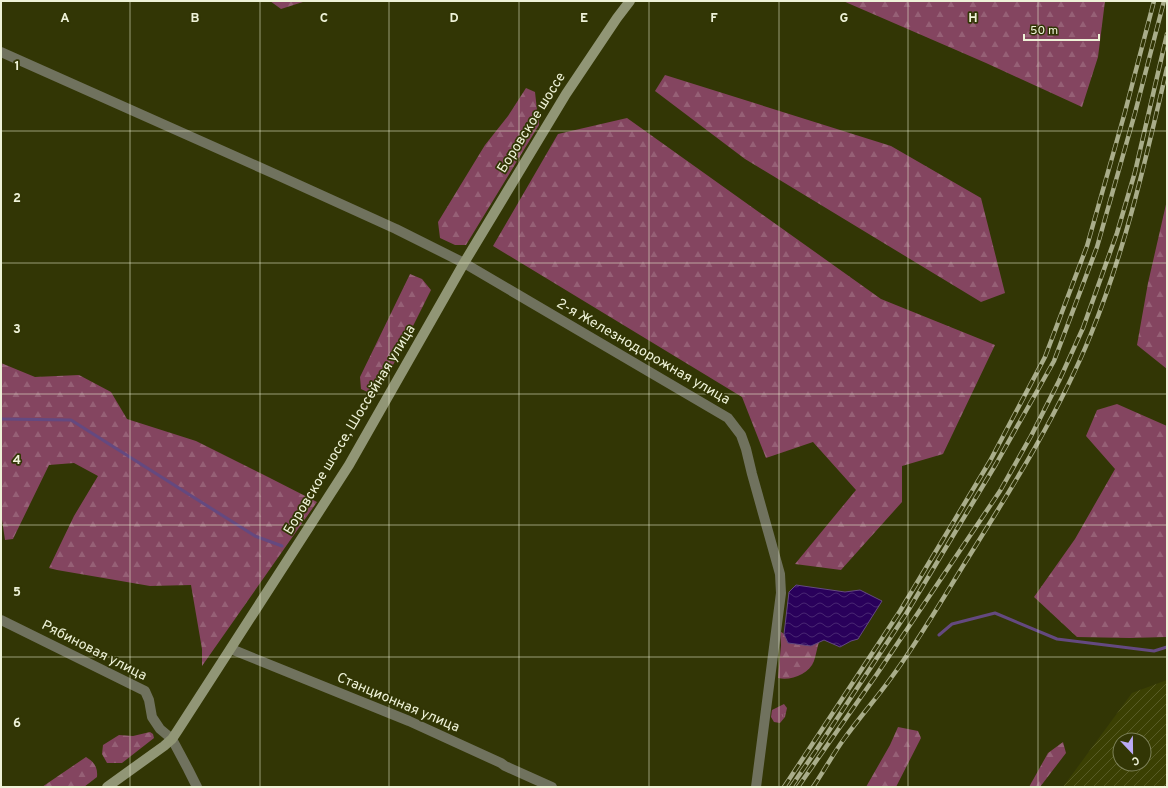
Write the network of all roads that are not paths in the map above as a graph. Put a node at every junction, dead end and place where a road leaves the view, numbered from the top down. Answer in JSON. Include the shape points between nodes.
{"nodes":[{"id":1,"x":630,"y":1,"type":"edge"},
{"id":2,"x":1,"y":52,"type":"edge"},
{"id":3,"x":464,"y":263,"type":"junction"},
{"id":4,"x":1,"y":620,"type":"edge"},
{"id":5,"x":231,"y":649,"type":"junction"},
{"id":6,"x":172,"y":739,"type":"junction"},
{"id":7,"x":107,"y":787,"type":"edge"},
{"id":8,"x":197,"y":787,"type":"edge"},
{"id":9,"x":552,"y":787,"type":"edge"},
{"id":10,"x":756,"y":787,"type":"edge"}],
"edges":[{"from":1,"to":3,"type":"main road","name":"Боровское шоссе","via":[[566,94]]},
{"from":2,"to":3,"type":"street","name":"2-я Железнодорожная улица","via":[[396,229]]},
{"from":3,"to":5,"type":"main road","name":"Боровское шоссе, Шоссейная улица","via":[[349,465]]},
{"from":3,"to":10,"type":"street","name":"2-я Железнодорожная улица","via":[[728,418],[741,435],[780,574],[781,593]]},
{"from":4,"to":6,"type":"street","name":"Рябиновая улица","via":[[145,691],[152,717]]},
{"from":5,"to":6,"type":"main road"},
{"from":5,"to":9,"type":"street","name":"Станционная улица","via":[[409,722]]},
{"from":6,"to":7,"type":"main road"},
{"from":6,"to":8,"type":"street","name":"Рябиновая улица"}]}
